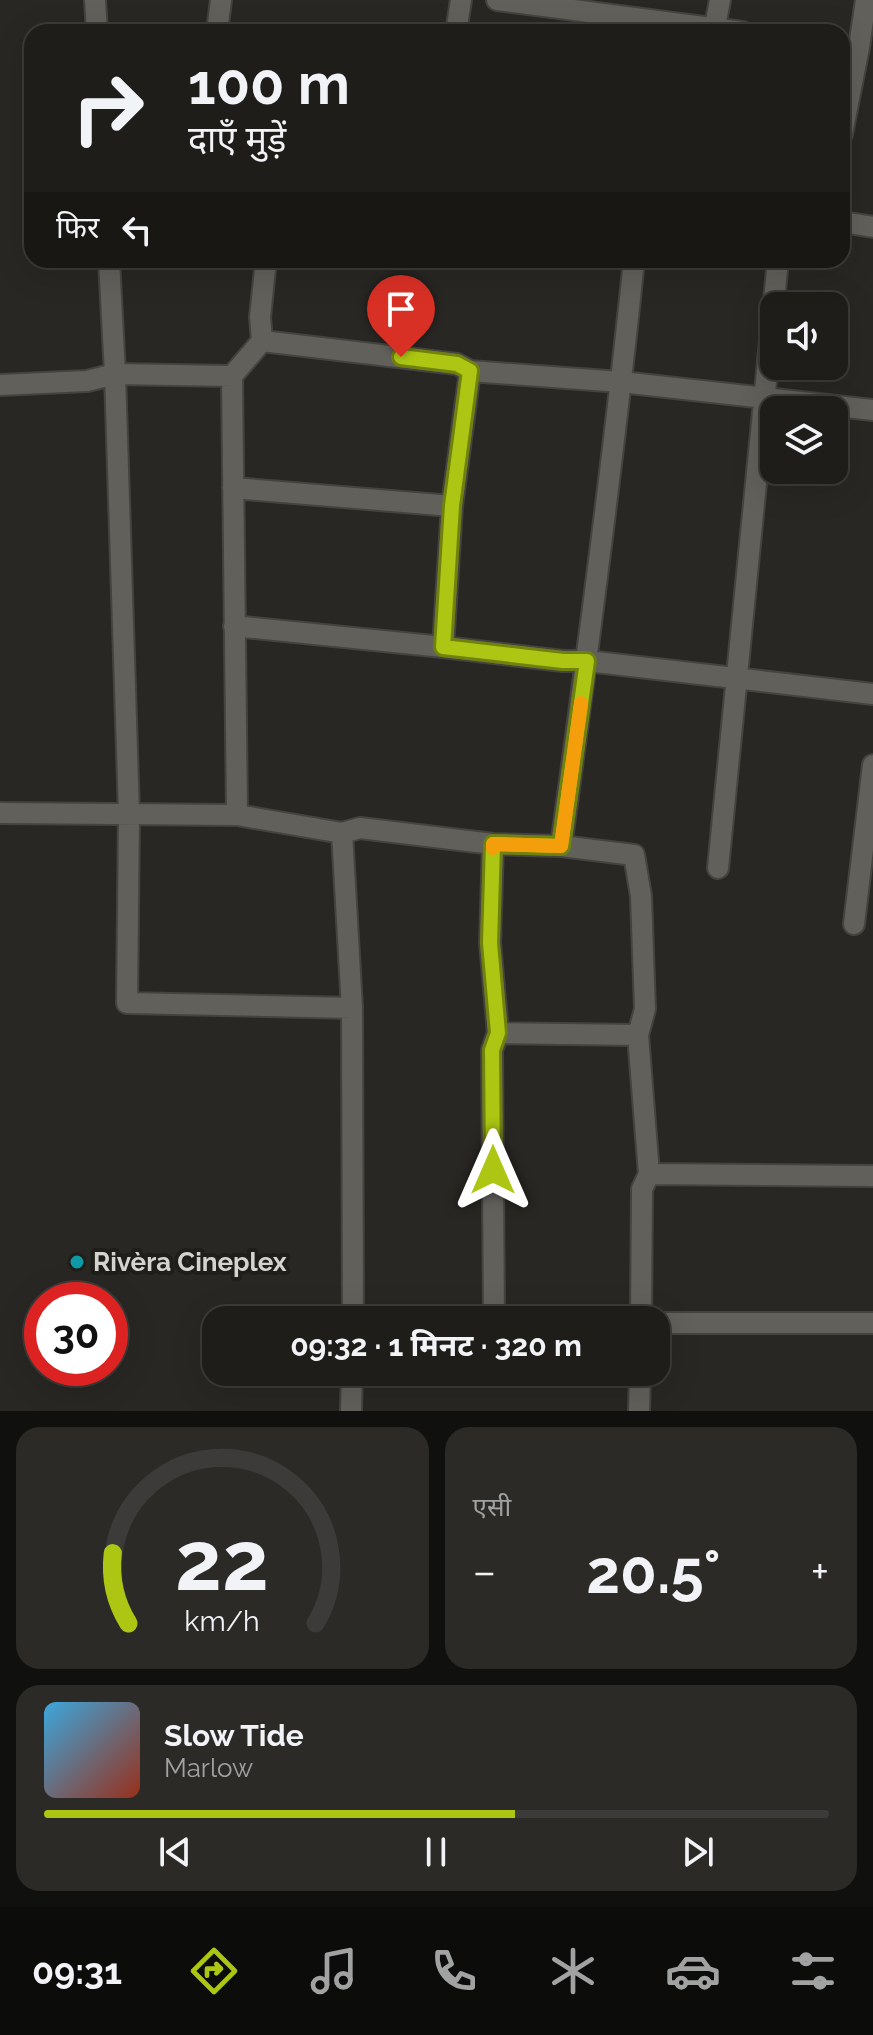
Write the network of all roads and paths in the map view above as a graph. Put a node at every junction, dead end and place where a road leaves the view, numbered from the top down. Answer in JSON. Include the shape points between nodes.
{"nodes":[{"id":1,"x":95,"y":0,"type":"edge"},
{"id":2,"x":221,"y":0,"type":"edge"},
{"id":3,"x":461,"y":0,"type":"edge"},
{"id":4,"x":497,"y":0,"type":"edge"},
{"id":5,"x":720,"y":0,"type":"edge"},
{"id":6,"x":866,"y":0,"type":"edge"},
{"id":7,"x":96,"y":24,"type":"edge"},
{"id":8,"x":218,"y":24,"type":"edge"},
{"id":9,"x":457,"y":24,"type":"edge"},
{"id":10,"x":671,"y":24,"type":"edge"},
{"id":11,"x":716,"y":24,"type":"edge"},
{"id":12,"x":858,"y":47,"type":"edge"},
{"id":13,"x":850,"y":90,"type":"edge"},
{"id":14,"x":850,"y":223,"type":"edge"},
{"id":15,"x":873,"y":227,"type":"edge"},
{"id":16,"x":109,"y":268,"type":"edge"},
{"id":17,"x":265,"y":268,"type":"edge"},
{"id":18,"x":633,"y":268,"type":"edge"},
{"id":19,"x":777,"y":268,"type":"edge"},
{"id":20,"x":262,"y":341,"type":"junction"},
{"id":21,"x":470,"y":371,"type":"junction"},
{"id":22,"x":115,"y":374,"type":"junction"},
{"id":23,"x":232,"y":376,"type":"junction"},
{"id":24,"x":621,"y":382,"type":"junction"},
{"id":25,"x":0,"y":385,"type":"edge"},
{"id":26,"x":765,"y":396,"type":"edge"},
{"id":27,"x":760,"y":397,"type":"edge"},
{"id":28,"x":848,"y":407,"type":"edge"},
{"id":29,"x":873,"y":410,"type":"edge"},
{"id":30,"x":760,"y":446,"type":"edge"},
{"id":31,"x":233,"y":488,"type":"junction"},
{"id":32,"x":452,"y":506,"type":"junction"},
{"id":33,"x":234,"y":626,"type":"junction"},
{"id":34,"x":443,"y":647,"type":"junction"},
{"id":35,"x":587,"y":661,"type":"junction"},
{"id":36,"x":736,"y":679,"type":"junction"},
{"id":37,"x":873,"y":694,"type":"edge"},
{"id":38,"x":873,"y":765,"type":"edge"},
{"id":39,"x":0,"y":813,"type":"edge"},
{"id":40,"x":129,"y":814,"type":"junction"},
{"id":41,"x":237,"y":815,"type":"junction"},
{"id":42,"x":342,"y":833,"type":"junction"},
{"id":43,"x":493,"y":844,"type":"junction"},
{"id":44,"x":561,"y":846,"type":"junction"},
{"id":45,"x":718,"y":868,"type":"dead end"},
{"id":46,"x":854,"y":924,"type":"dead end"},
{"id":47,"x":352,"y":1008,"type":"junction"},
{"id":48,"x":498,"y":1033,"type":"junction"},
{"id":49,"x":638,"y":1035,"type":"junction"},
{"id":50,"x":649,"y":1174,"type":"junction"},
{"id":51,"x":873,"y":1176,"type":"edge"},
{"id":52,"x":353,"y":1306,"type":"edge"},
{"id":53,"x":494,"y":1306,"type":"edge"},
{"id":54,"x":641,"y":1306,"type":"edge"},
{"id":55,"x":670,"y":1323,"type":"edge"},
{"id":56,"x":873,"y":1323,"type":"edge"},
{"id":57,"x":352,"y":1386,"type":"edge"},
{"id":58,"x":640,"y":1386,"type":"edge"},
{"id":59,"x":351,"y":1411,"type":"edge"},
{"id":60,"x":639,"y":1411,"type":"edge"}],
"edges":[{"from":1,"to":7,"type":"street"},
{"from":2,"to":8,"type":"street"},
{"from":3,"to":9,"type":"street"},
{"from":4,"to":10,"type":"street"},
{"from":5,"to":11,"type":"street"},
{"from":6,"to":12,"type":"street"},
{"from":12,"to":13,"type":"street"},
{"from":14,"to":15,"type":"street"},
{"from":16,"to":22,"type":"street"},
{"from":17,"to":20,"type":"street"},
{"from":18,"to":24,"type":"street"},
{"from":19,"to":26,"type":"street"},
{"from":20,"to":21,"type":"street","via":[[457,364]]},
{"from":20,"to":23,"type":"street"},
{"from":21,"to":24,"type":"street"},
{"from":21,"to":32,"type":"street"},
{"from":22,"to":23,"type":"street"},
{"from":22,"to":25,"type":"street","via":[[87,381]]},
{"from":22,"to":40,"type":"street"},
{"from":23,"to":31,"type":"street"},
{"from":24,"to":27,"type":"street"},
{"from":24,"to":35,"type":"street"},
{"from":28,"to":29,"type":"street"},
{"from":30,"to":36,"type":"street"},
{"from":31,"to":32,"type":"street"},
{"from":31,"to":33,"type":"street"},
{"from":32,"to":34,"type":"street"},
{"from":33,"to":34,"type":"street"},
{"from":33,"to":41,"type":"street"},
{"from":34,"to":35,"type":"street"},
{"from":35,"to":36,"type":"street"},
{"from":35,"to":44,"type":"street"},
{"from":36,"to":37,"type":"street"},
{"from":36,"to":45,"type":"street"},
{"from":38,"to":46,"type":"street"},
{"from":39,"to":40,"type":"street"},
{"from":40,"to":41,"type":"street"},
{"from":40,"to":47,"type":"street","via":[[127,1003]]},
{"from":41,"to":42,"type":"street"},
{"from":42,"to":43,"type":"street","via":[[360,828]]},
{"from":42,"to":47,"type":"street"},
{"from":43,"to":44,"type":"street"},
{"from":43,"to":48,"type":"street","via":[[490,943]]},
{"from":44,"to":49,"type":"street","via":[[634,855],[641,896],[645,1009]]},
{"from":47,"to":52,"type":"street"},
{"from":48,"to":49,"type":"street"},
{"from":48,"to":53,"type":"street","via":[[492,1050]]},
{"from":49,"to":50,"type":"street"},
{"from":50,"to":51,"type":"street"},
{"from":50,"to":54,"type":"street","via":[[642,1189]]},
{"from":55,"to":56,"type":"street"},
{"from":57,"to":59,"type":"street"},
{"from":58,"to":60,"type":"street"}]}
